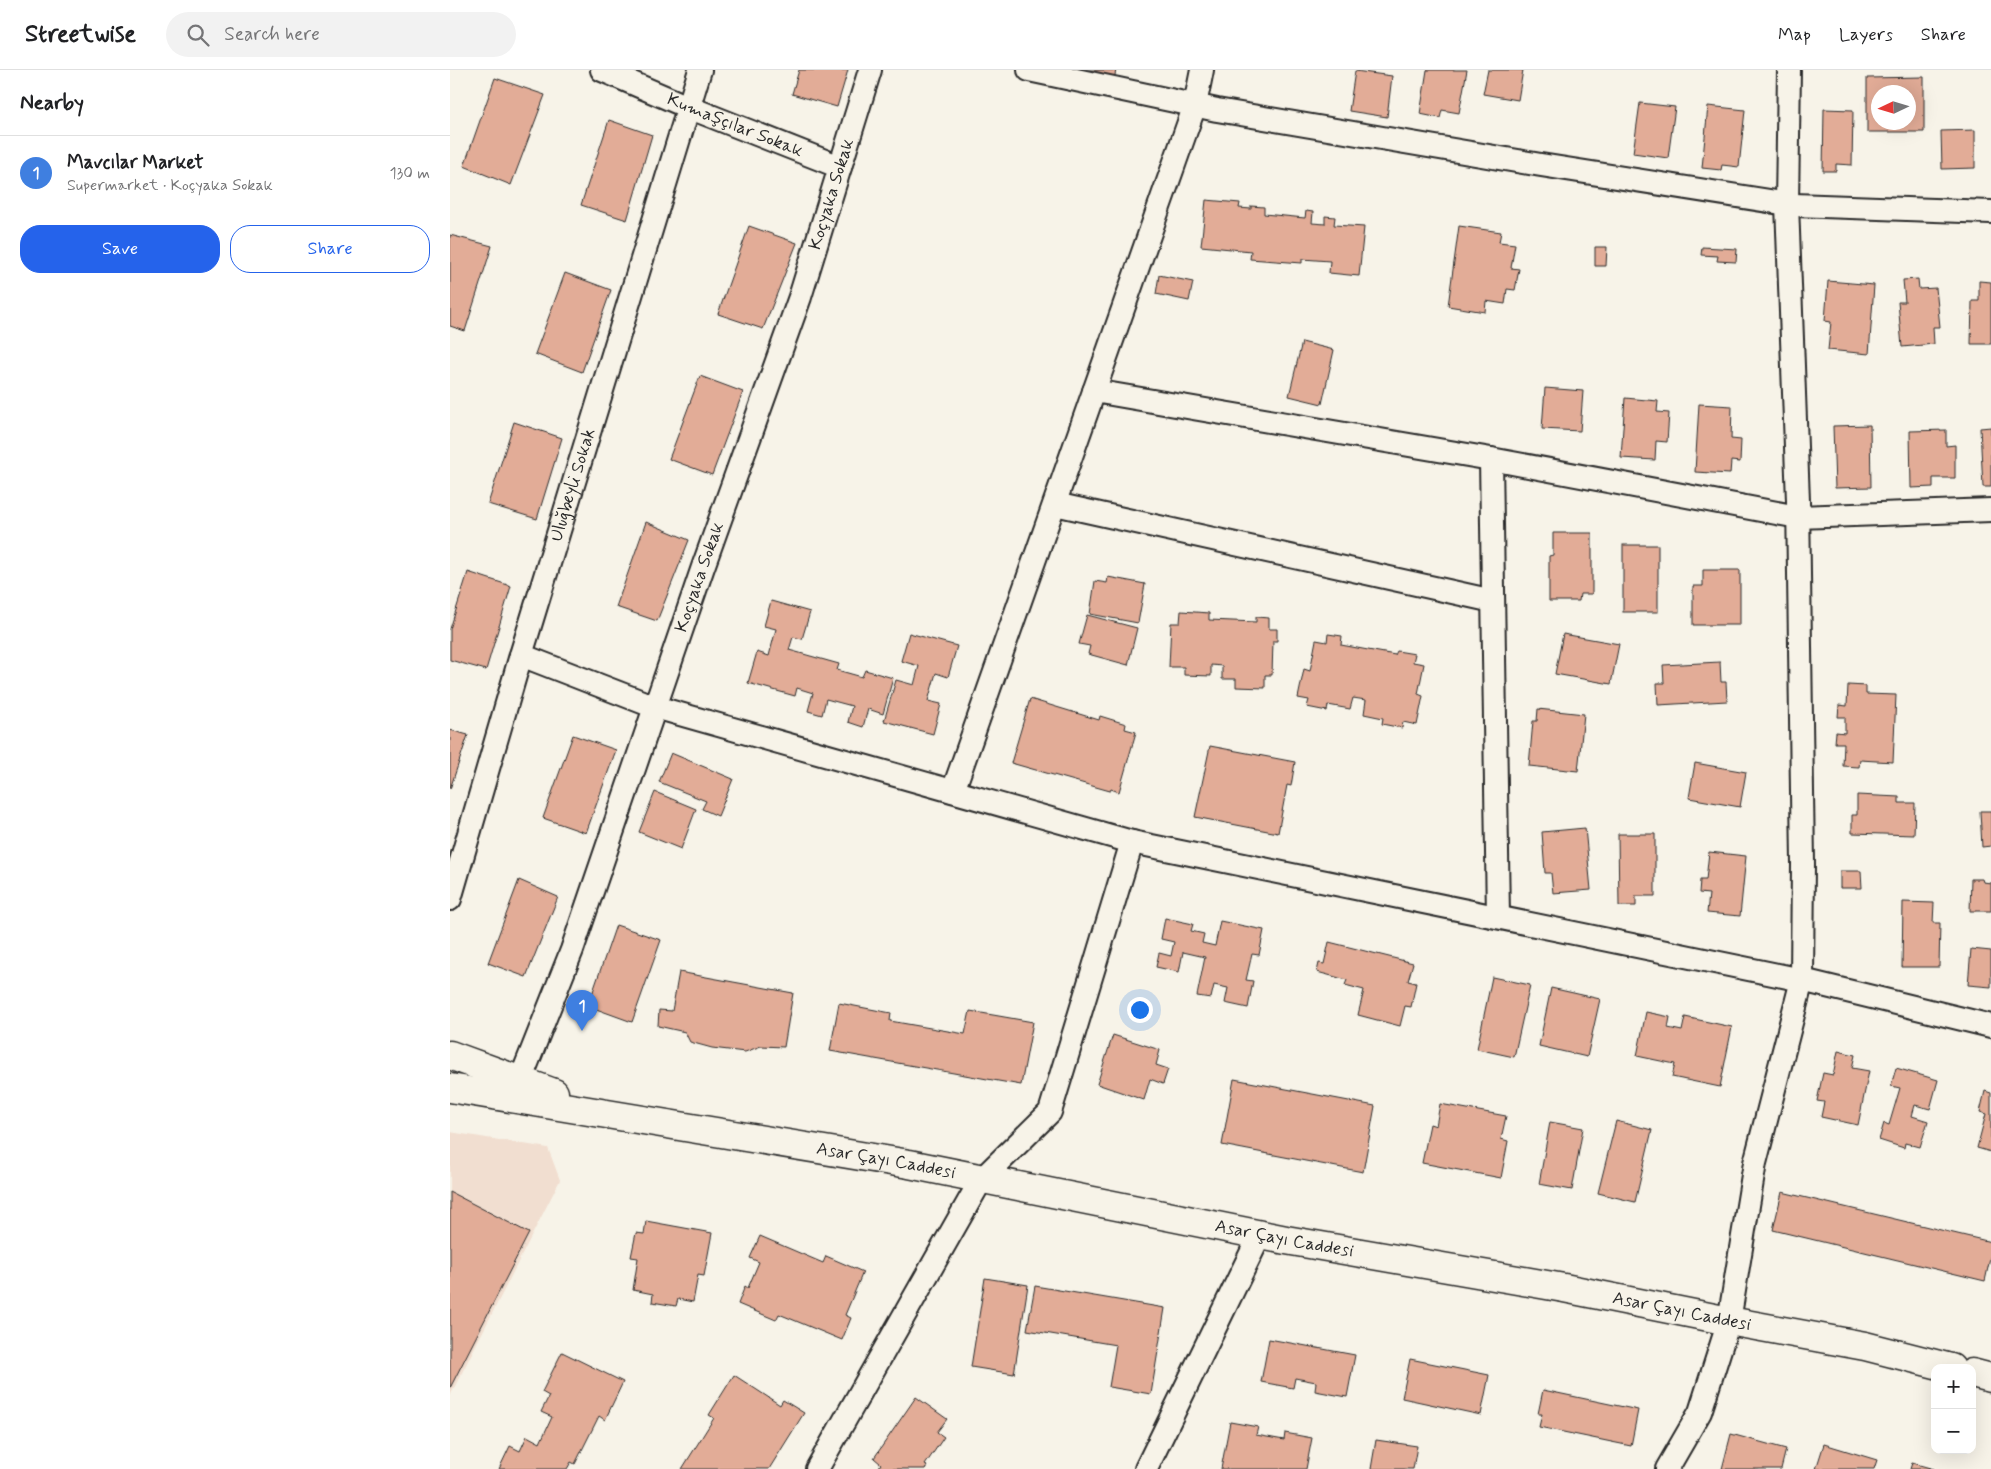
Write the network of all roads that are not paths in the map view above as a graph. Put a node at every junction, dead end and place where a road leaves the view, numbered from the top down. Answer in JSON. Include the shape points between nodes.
{"nodes":[{"id":1,"x":602,"y":70,"type":"edge"},
{"id":2,"x":700,"y":70,"type":"edge"},
{"id":3,"x":870,"y":70,"type":"edge"},
{"id":4,"x":1030,"y":70,"type":"edge"},
{"id":5,"x":1202,"y":70,"type":"edge"},
{"id":6,"x":1789,"y":70,"type":"edge"},
{"id":7,"x":1195,"y":105,"type":"junction"},
{"id":8,"x":688,"y":107,"type":"junction"},
{"id":9,"x":840,"y":167,"type":"junction"},
{"id":10,"x":1787,"y":204,"type":"junction"},
{"id":11,"x":1991,"y":212,"type":"edge"},
{"id":12,"x":1094,"y":391,"type":"junction"},
{"id":13,"x":1491,"y":459,"type":"junction"},
{"id":14,"x":1054,"y":504,"type":"junction"},
{"id":15,"x":1991,"y":510,"type":"edge"},
{"id":16,"x":1798,"y":517,"type":"junction"},
{"id":17,"x":1493,"y":602,"type":"junction"},
{"id":18,"x":521,"y":654,"type":"junction"},
{"id":19,"x":655,"y":707,"type":"junction"},
{"id":20,"x":953,"y":791,"type":"junction"},
{"id":21,"x":1132,"y":842,"type":"junction"},
{"id":22,"x":450,"y":899,"type":"edge"},
{"id":23,"x":1498,"y":917,"type":"junction"},
{"id":24,"x":1802,"y":980,"type":"junction"},
{"id":25,"x":1991,"y":1026,"type":"edge"},
{"id":26,"x":450,"y":1055,"type":"edge"},
{"id":27,"x":520,"y":1080,"type":"junction"},
{"id":28,"x":450,"y":1088,"type":"edge"},
{"id":29,"x":616,"y":1116,"type":"junction"},
{"id":30,"x":981,"y":1180,"type":"junction"},
{"id":31,"x":1260,"y":1235,"type":"junction"},
{"id":32,"x":1729,"y":1321,"type":"junction"},
{"id":33,"x":1935,"y":1364,"type":"edge"},
{"id":34,"x":1976,"y":1374,"type":"edge"},
{"id":35,"x":1991,"y":1378,"type":"edge"},
{"id":36,"x":817,"y":1469,"type":"edge"},
{"id":37,"x":1146,"y":1469,"type":"edge"},
{"id":38,"x":1667,"y":1469,"type":"edge"}],
"edges":[{"from":1,"to":8,"type":"street","name":"Kumaşçılar Sokak"},
{"from":2,"to":8,"type":"street","name":"Uluğbeyli Sokak"},
{"from":3,"to":9,"type":"street","name":"Koçyaka Sokak"},
{"from":4,"to":7,"type":"street"},
{"from":5,"to":7,"type":"street"},
{"from":6,"to":10,"type":"street"},
{"from":7,"to":10,"type":"street"},
{"from":7,"to":12,"type":"street"},
{"from":8,"to":9,"type":"street","name":"Kumaşçılar Sokak"},
{"from":8,"to":18,"type":"street","name":"Uluğbeyli Sokak"},
{"from":9,"to":19,"type":"street","name":"Koçyaka Sokak","via":[[800,298]]},
{"from":10,"to":11,"type":"street"},
{"from":10,"to":16,"type":"street"},
{"from":12,"to":13,"type":"street"},
{"from":12,"to":14,"type":"street"},
{"from":13,"to":16,"type":"street"},
{"from":13,"to":17,"type":"street"},
{"from":14,"to":17,"type":"street"},
{"from":14,"to":20,"type":"street"},
{"from":15,"to":16,"type":"street"},
{"from":16,"to":24,"type":"street"},
{"from":17,"to":23,"type":"street"},
{"from":18,"to":19,"type":"street"},
{"from":18,"to":22,"type":"street","name":"Uluğbeyli Sokak"},
{"from":19,"to":20,"type":"street"},
{"from":19,"to":27,"type":"street","name":"Koçyaka Sokak","via":[[572,950]]},
{"from":20,"to":21,"type":"street"},
{"from":21,"to":23,"type":"street"},
{"from":21,"to":30,"type":"street","via":[[1050,1112]]},
{"from":23,"to":24,"type":"street"},
{"from":24,"to":25,"type":"street"},
{"from":24,"to":32,"type":"street","via":[[1755,1163]]},
{"from":26,"to":27,"type":"street"},
{"from":27,"to":29,"type":"street"},
{"from":28,"to":29,"type":"street"},
{"from":29,"to":30,"type":"street","name":"Asar Çayı Caddesi","via":[[909,1164]]},
{"from":30,"to":31,"type":"street","name":"Asar Çayı Caddesi"},
{"from":30,"to":36,"type":"street"},
{"from":31,"to":32,"type":"street","name":"Asar Çayı Caddesi","via":[[1564,1288]]},
{"from":31,"to":37,"type":"street"},
{"from":32,"to":33,"type":"street","name":"Asar Çayı Caddesi","via":[[1865,1346]]},
{"from":32,"to":38,"type":"street","via":[[1700,1412]]},
{"from":34,"to":35,"type":"street"}]}
